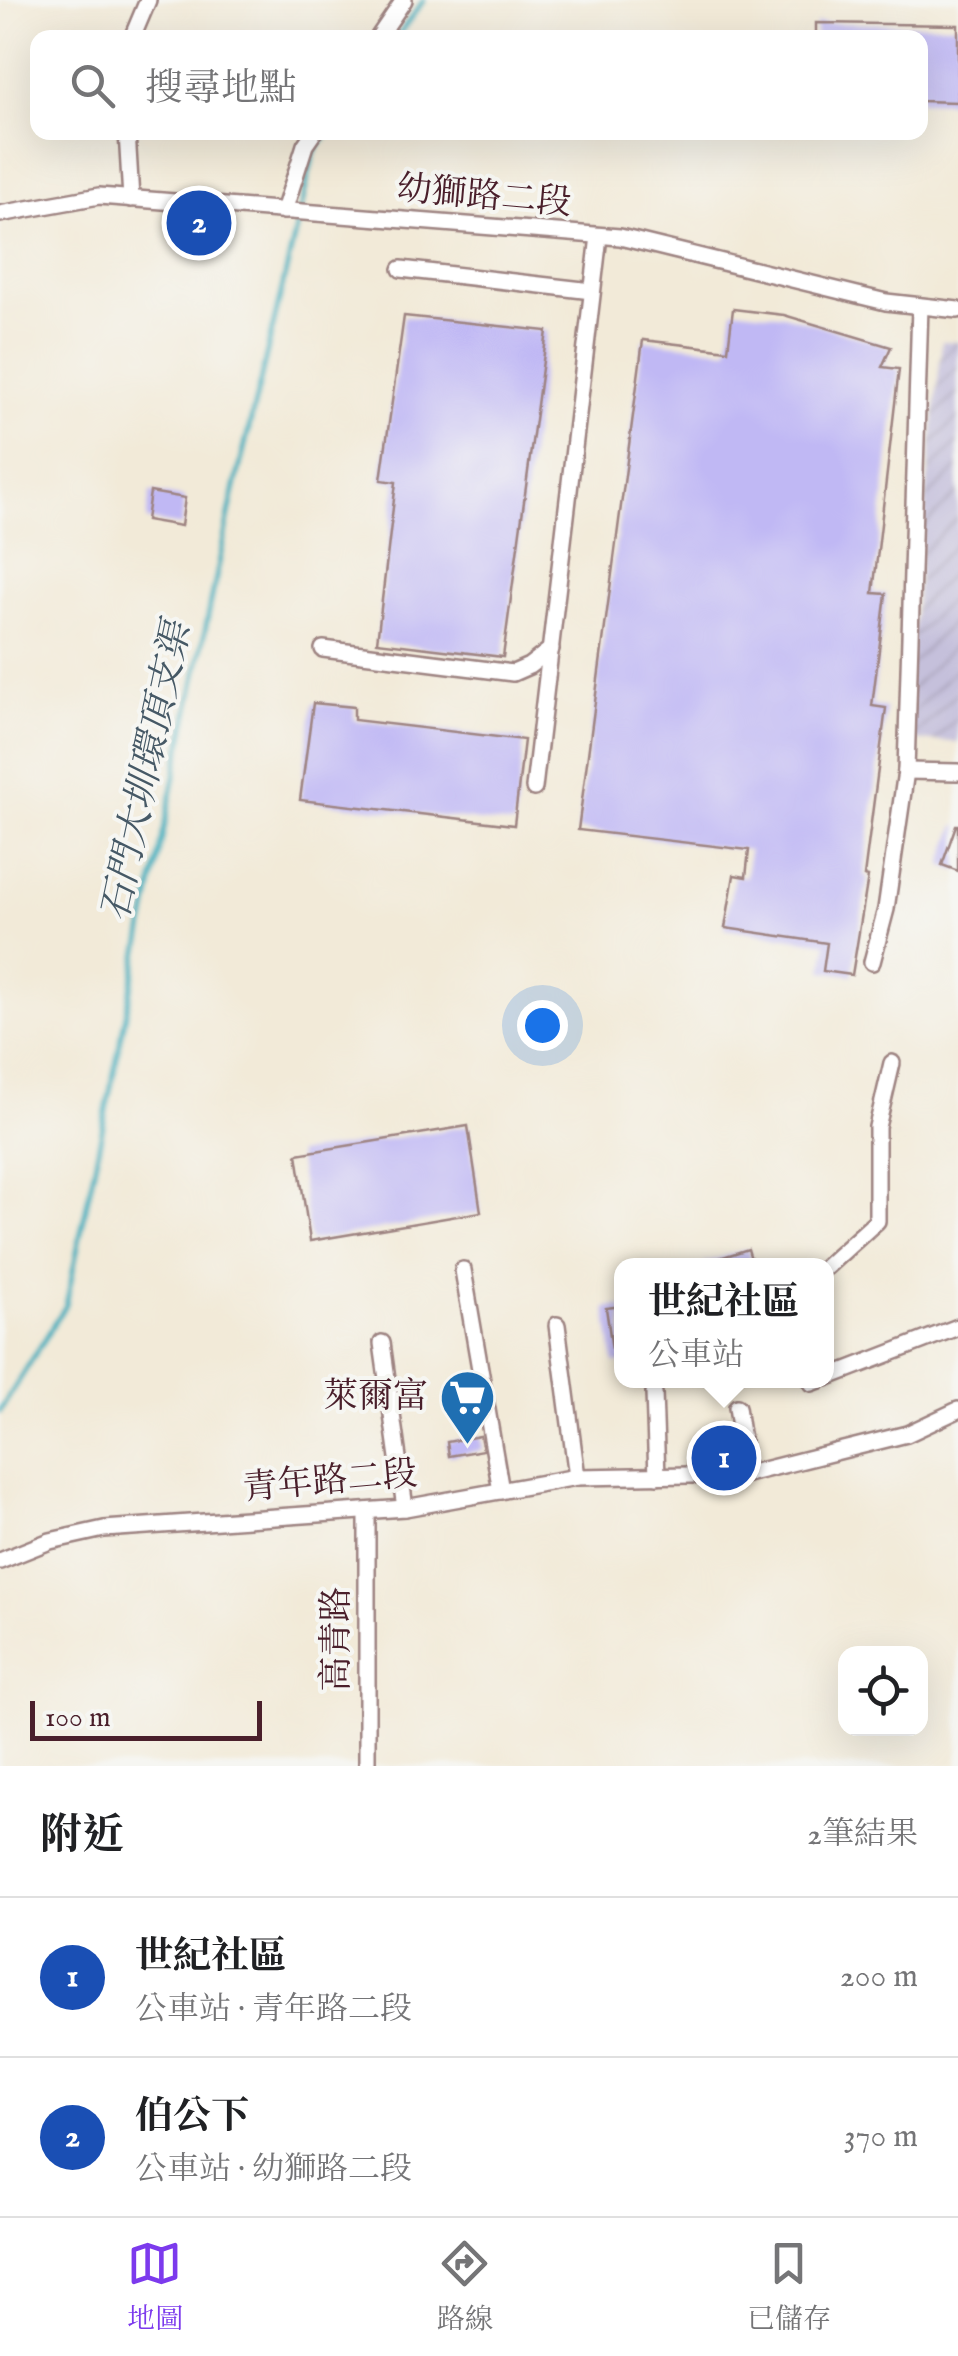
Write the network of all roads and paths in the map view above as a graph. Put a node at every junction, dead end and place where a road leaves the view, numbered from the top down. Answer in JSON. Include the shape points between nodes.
{"nodes":[{"id":1,"x":148,"y":0,"type":"edge"},
{"id":2,"x":404,"y":0,"type":"edge"},
{"id":3,"x":135,"y":30,"type":"edge"},
{"id":4,"x":383,"y":30,"type":"edge"},
{"id":5,"x":128,"y":140,"type":"edge"},
{"id":6,"x":308,"y":140,"type":"edge"},
{"id":7,"x":131,"y":199,"type":"junction"},
{"id":8,"x":284,"y":211,"type":"junction"},
{"id":9,"x":0,"y":214,"type":"edge"},
{"id":10,"x":599,"y":236,"type":"junction"},
{"id":11,"x":401,"y":269,"type":"dead end"},
{"id":12,"x":592,"y":291,"type":"junction"},
{"id":13,"x":920,"y":306,"type":"junction"},
{"id":14,"x":958,"y":310,"type":"edge"},
{"id":15,"x":323,"y":649,"type":"dead end"},
{"id":16,"x":550,"y":649,"type":"junction"},
{"id":17,"x":906,"y":772,"type":"junction"},
{"id":18,"x":958,"y":772,"type":"edge"},
{"id":19,"x":534,"y":788,"type":"dead end"},
{"id":20,"x":872,"y":962,"type":"dead end"},
{"id":21,"x":892,"y":1063,"type":"dead end"},
{"id":22,"x":834,"y":1260,"type":"edge"},
{"id":23,"x":463,"y":1270,"type":"dead end"},
{"id":24,"x":557,"y":1325,"type":"dead end"},
{"id":25,"x":958,"y":1326,"type":"edge"},
{"id":26,"x":382,"y":1342,"type":"dead end"},
{"id":27,"x":834,"y":1375,"type":"edge"},
{"id":28,"x":654,"y":1392,"type":"dead end"},
{"id":29,"x":737,"y":1407,"type":"dead end"},
{"id":30,"x":958,"y":1410,"type":"edge"},
{"id":31,"x":747,"y":1474,"type":"junction"},
{"id":32,"x":657,"y":1476,"type":"junction"},
{"id":33,"x":577,"y":1477,"type":"junction"},
{"id":34,"x":502,"y":1491,"type":"junction"},
{"id":35,"x":406,"y":1508,"type":"junction"},
{"id":36,"x":366,"y":1511,"type":"junction"},
{"id":37,"x":0,"y":1562,"type":"edge"},
{"id":38,"x":367,"y":1766,"type":"edge"}],
"edges":[{"from":1,"to":3,"type":"street"},
{"from":2,"to":4,"type":"street"},
{"from":5,"to":7,"type":"street"},
{"from":6,"to":8,"type":"street"},
{"from":7,"to":8,"type":"street","name":"幼獅路二段"},
{"from":7,"to":9,"type":"street","name":"幼獅路二段","via":[[99,196]]},
{"from":8,"to":10,"type":"street","name":"幼獅路二段"},
{"from":10,"to":12,"type":"street"},
{"from":10,"to":13,"type":"street","name":"幼獅路二段"},
{"from":11,"to":12,"type":"street"},
{"from":12,"to":16,"type":"street"},
{"from":13,"to":14,"type":"street","name":"幼獅路二段"},
{"from":13,"to":17,"type":"street"},
{"from":15,"to":16,"type":"street","via":[[513,672]]},
{"from":16,"to":19,"type":"street"},
{"from":17,"to":18,"type":"street"},
{"from":17,"to":20,"type":"street"},
{"from":21,"to":22,"type":"street","via":[[877,1127],[877,1222]]},
{"from":23,"to":34,"type":"street"},
{"from":24,"to":33,"type":"street"},
{"from":25,"to":27,"type":"street"},
{"from":26,"to":35,"type":"street"},
{"from":28,"to":32,"type":"street"},
{"from":29,"to":31,"type":"street"},
{"from":30,"to":31,"type":"street","name":"青年路二段","via":[[907,1434]]},
{"from":31,"to":32,"type":"street","name":"青年路二段"},
{"from":32,"to":33,"type":"street","name":"青年路二段"},
{"from":33,"to":34,"type":"street","name":"青年路二段"},
{"from":34,"to":35,"type":"street","name":"青年路二段"},
{"from":35,"to":36,"type":"street","name":"青年路二段"},
{"from":36,"to":37,"type":"street","name":"青年路二段","via":[[104,1529]]},
{"from":36,"to":38,"type":"street","name":"高青路"}]}
